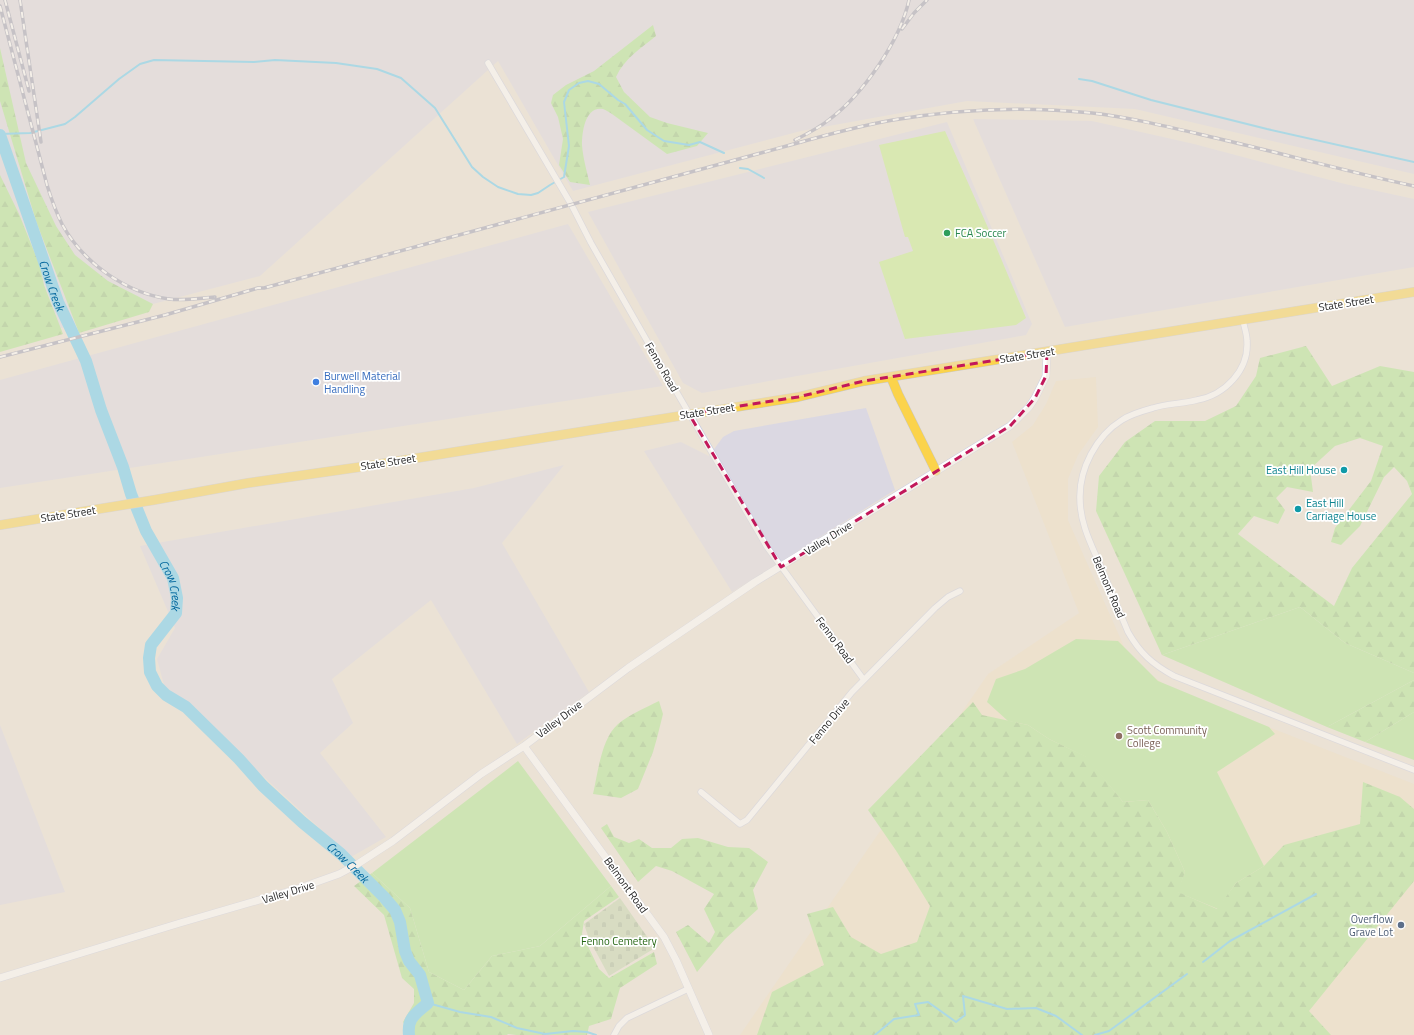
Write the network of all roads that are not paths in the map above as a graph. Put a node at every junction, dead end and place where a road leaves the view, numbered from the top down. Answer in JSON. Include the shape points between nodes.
{"nodes":[{"id":1,"x":488,"y":63,"type":"dead end"},
{"id":2,"x":1414,"y":292,"type":"edge"},
{"id":3,"x":1243,"y":320,"type":"junction"},
{"id":4,"x":1047,"y":352,"type":"junction"},
{"id":5,"x":891,"y":377,"type":"junction"},
{"id":6,"x":689,"y":414,"type":"junction"},
{"id":7,"x":936,"y":471,"type":"junction"},
{"id":8,"x":0,"y":525,"type":"edge"},
{"id":9,"x":781,"y":567,"type":"junction"},
{"id":10,"x":960,"y":591,"type":"dead end"},
{"id":11,"x":864,"y":680,"type":"junction"},
{"id":12,"x":524,"y":746,"type":"junction"},
{"id":13,"x":1414,"y":770,"type":"edge"},
{"id":14,"x":701,"y":792,"type":"dead end"},
{"id":15,"x":0,"y":978,"type":"edge"},
{"id":16,"x":688,"y":990,"type":"junction"},
{"id":17,"x":614,"y":1035,"type":"edge"},
{"id":18,"x":709,"y":1035,"type":"edge"}],
"edges":[{"from":1,"to":6,"type":"street","name":"Fenno Road"},
{"from":2,"to":3,"type":"main road","name":"State Street"},
{"from":3,"to":4,"type":"main road","name":"State Street"},
{"from":3,"to":13,"type":"street","name":"Belmont Road","via":[[1248,340],[1246,358],[1227,387],[1214,396],[1140,412],[1112,427],[1097,444],[1086,461],[1080,484],[1085,532],[1128,632],[1147,659],[1181,679]]},
{"from":4,"to":5,"type":"main road","name":"State Street"},
{"from":4,"to":7,"type":"street","name":"Valley Drive","via":[[1046,376],[1029,408],[1010,426]]},
{"from":5,"to":6,"type":"main road","name":"State Street"},
{"from":5,"to":7,"type":"main road"},
{"from":6,"to":8,"type":"main road","name":"State Street","via":[[248,483]]},
{"from":6,"to":9,"type":"street","name":"Fenno Road"},
{"from":7,"to":9,"type":"street","name":"Valley Drive"},
{"from":9,"to":11,"type":"street","name":"Fenno Road"},
{"from":9,"to":12,"type":"street","name":"Valley Drive","via":[[628,668]]},
{"from":10,"to":11,"type":"street","name":"Fenno Drive","via":[[939,605]]},
{"from":11,"to":14,"type":"street","name":"Fenno Drive","via":[[747,820],[740,824]]},
{"from":12,"to":15,"type":"street","name":"Valley Drive","via":[[481,774],[367,859],[339,874],[297,890]]},
{"from":12,"to":16,"type":"street","name":"Belmont Road","via":[[655,924],[670,947]]},
{"from":16,"to":17,"type":"street","via":[[627,1018]]},
{"from":16,"to":18,"type":"street","name":"Belmont Road"}]}
